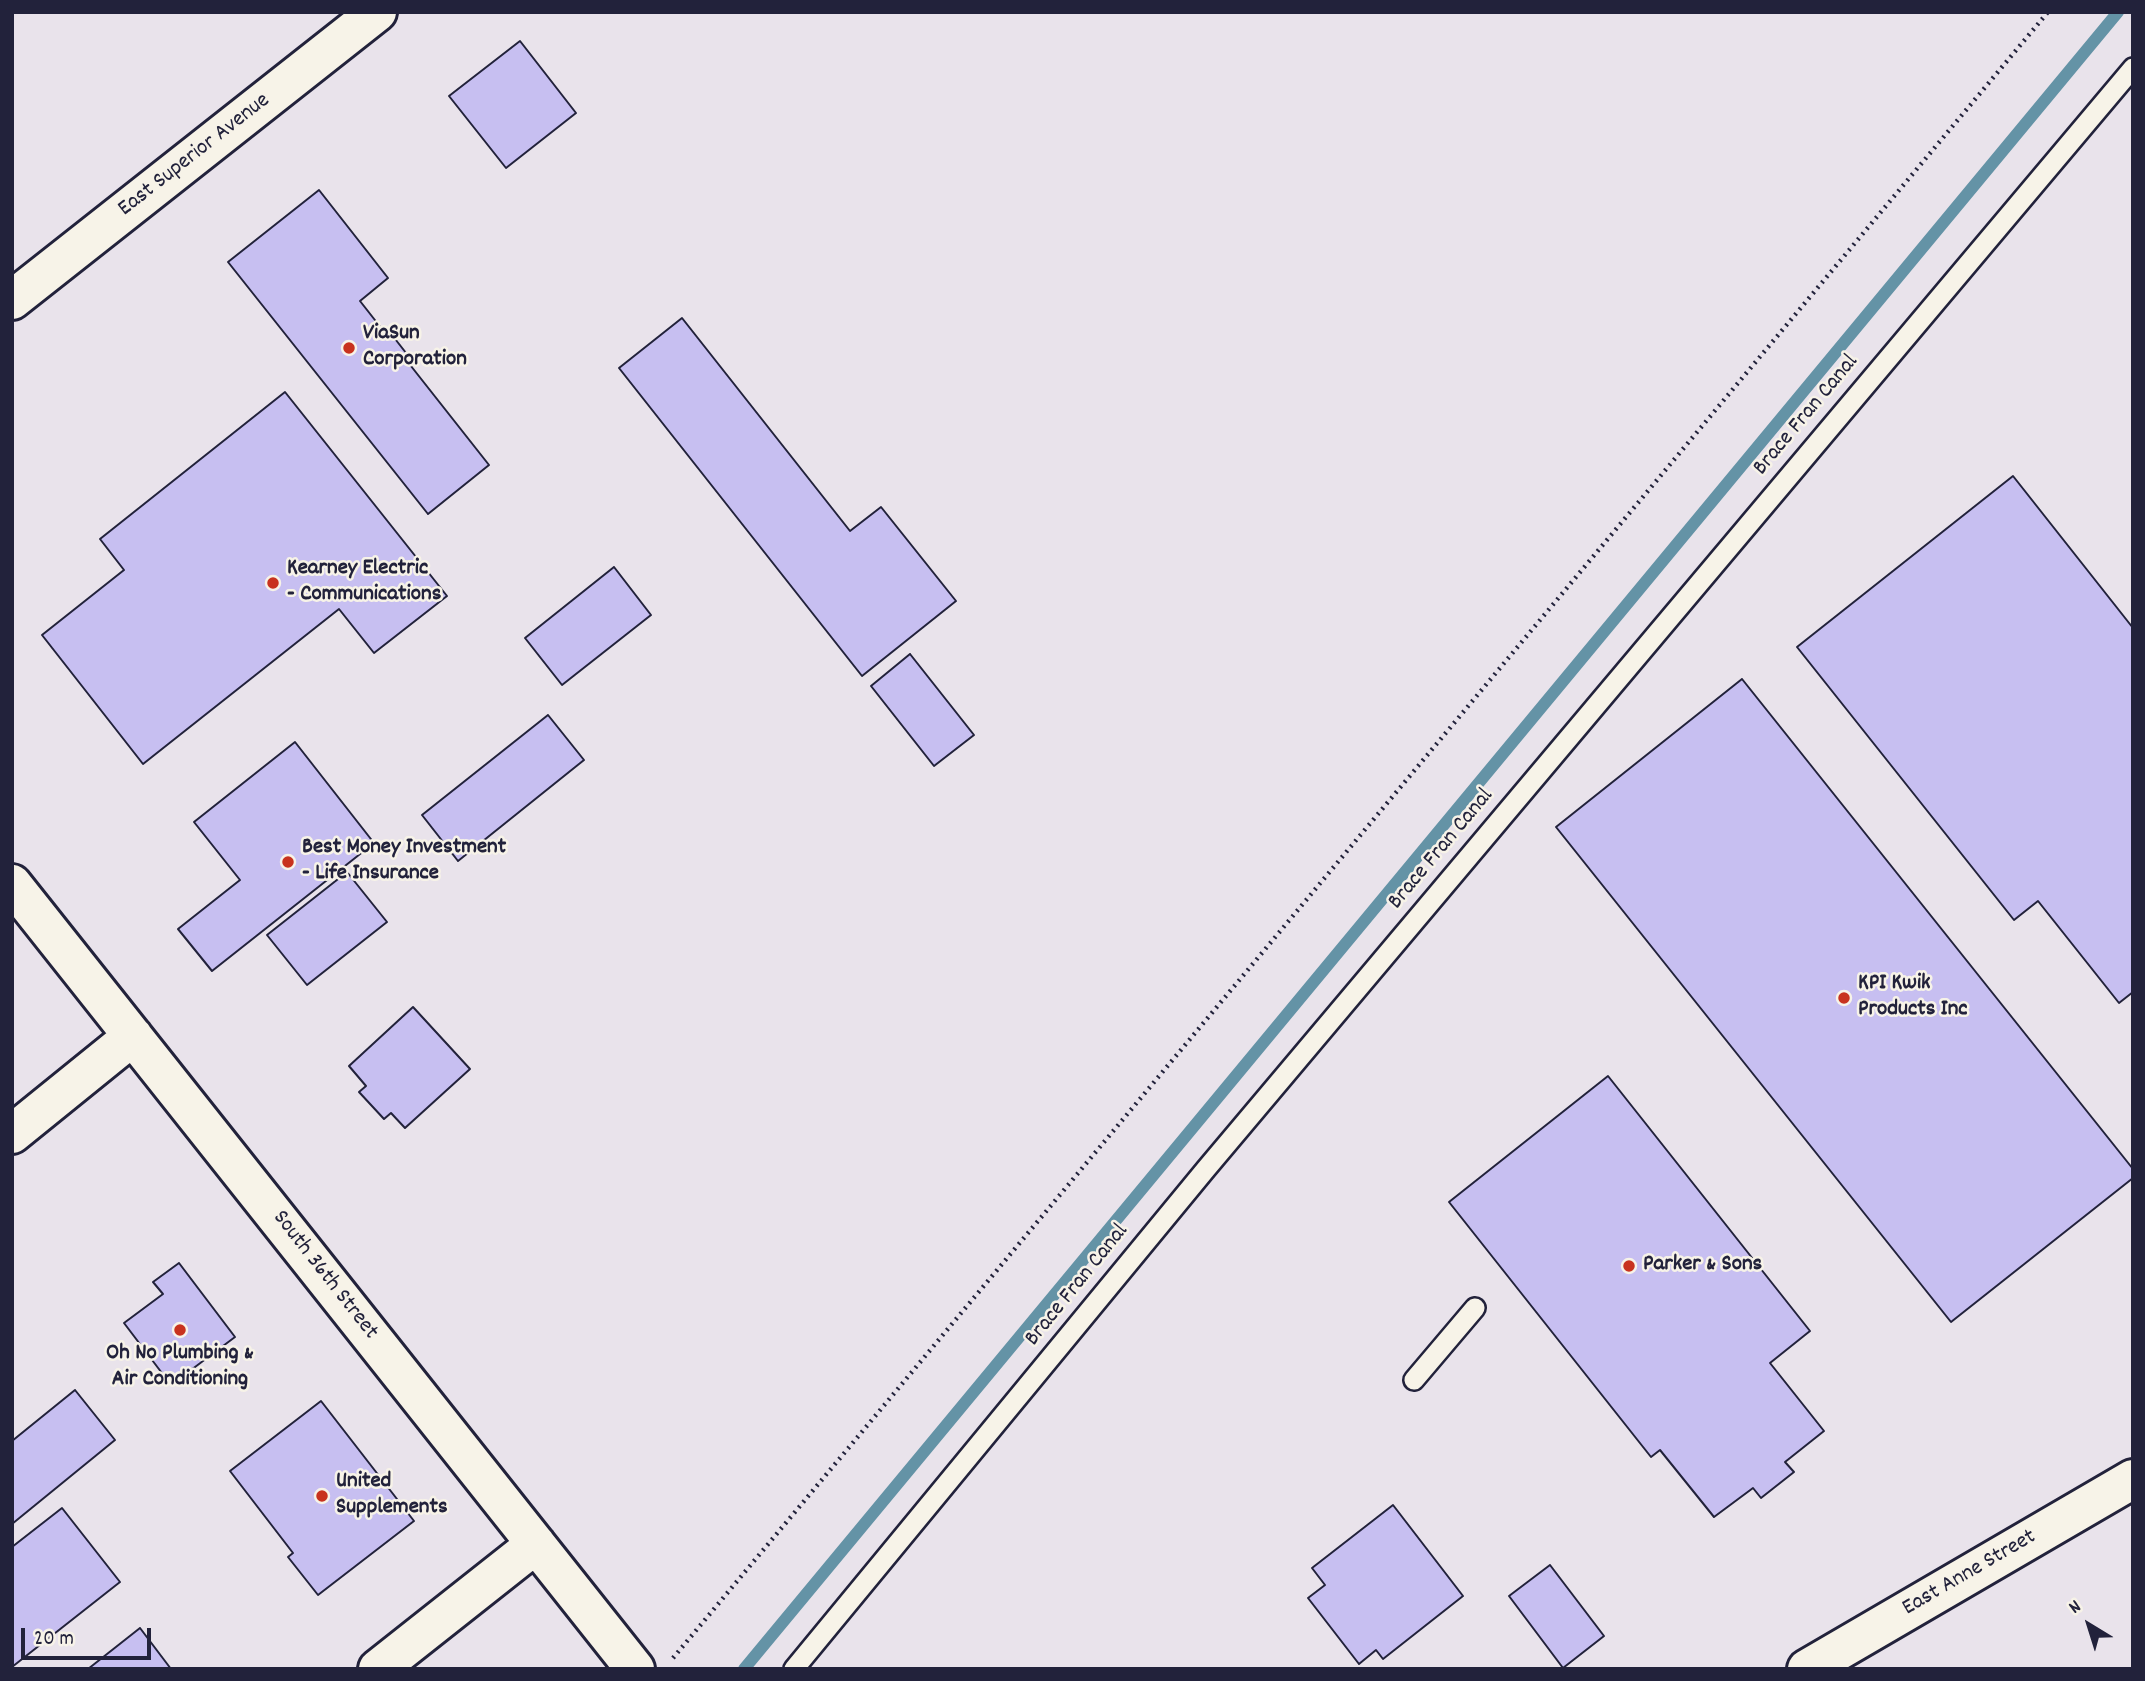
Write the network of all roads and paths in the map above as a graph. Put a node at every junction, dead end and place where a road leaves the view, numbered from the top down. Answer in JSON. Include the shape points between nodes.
{"nodes":[{"id":1,"x":377,"y":12,"type":"edge"},
{"id":2,"x":2048,"y":12,"type":"edge"},
{"id":3,"x":2133,"y":68,"type":"edge"},
{"id":4,"x":12,"y":300,"type":"edge"},
{"id":5,"x":12,"y":884,"type":"edge"},
{"id":6,"x":133,"y":1036,"type":"junction"},
{"id":7,"x":12,"y":1134,"type":"edge"},
{"id":8,"x":1475,"y":1308,"type":"dead end"},
{"id":9,"x":1414,"y":1380,"type":"dead end"},
{"id":10,"x":2133,"y":1479,"type":"edge"},
{"id":11,"x":536,"y":1544,"type":"junction"},
{"id":12,"x":653,"y":1664,"type":"edge"},
{"id":13,"x":378,"y":1669,"type":"edge"},
{"id":14,"x":794,"y":1669,"type":"edge"},
{"id":15,"x":1807,"y":1669,"type":"edge"}],
"edges":[{"from":1,"to":4,"type":"street","name":"East Superior Avenue"},
{"from":2,"to":12,"type":"path"},
{"from":3,"to":14,"type":"lane","name":"Brace Fran Canal","via":[[1206,1169]]},
{"from":5,"to":6,"type":"street","name":"South 36th Street"},
{"from":6,"to":7,"type":"street"},
{"from":6,"to":11,"type":"street","name":"South 36th Street"},
{"from":8,"to":9,"type":"lane"},
{"from":10,"to":15,"type":"street","name":"East Anne Street"},
{"from":11,"to":12,"type":"street","name":"South 36th Street"},
{"from":11,"to":13,"type":"street"}]}
